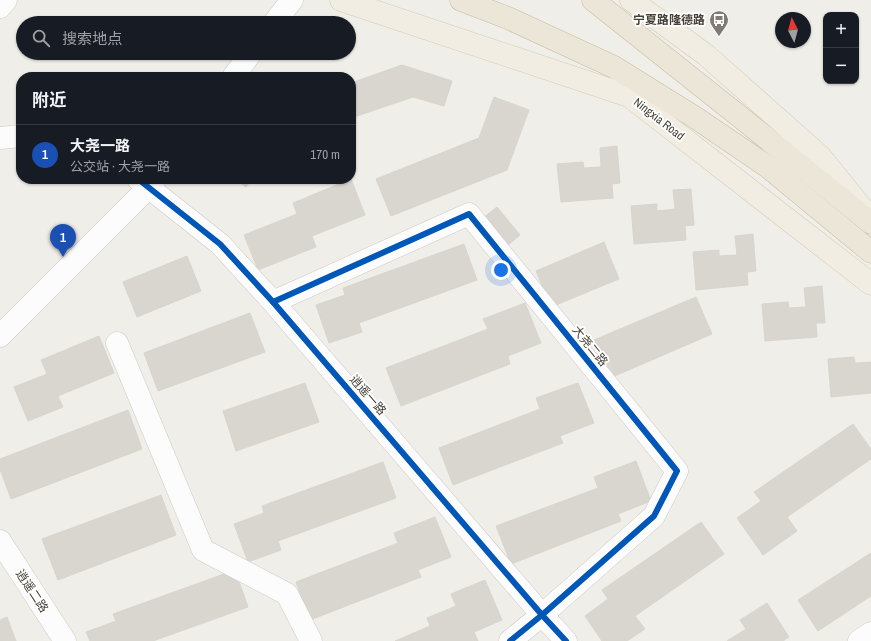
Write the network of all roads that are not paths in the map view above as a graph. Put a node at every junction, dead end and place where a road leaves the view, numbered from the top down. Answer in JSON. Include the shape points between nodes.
{"nodes":[{"id":1,"x":6,"y":0,"type":"edge"},
{"id":2,"x":292,"y":0,"type":"edge"},
{"id":3,"x":341,"y":0,"type":"edge"},
{"id":4,"x":461,"y":0,"type":"edge"},
{"id":5,"x":593,"y":0,"type":"edge"},
{"id":6,"x":631,"y":0,"type":"edge"},
{"id":7,"x":0,"y":7,"type":"edge"},
{"id":8,"x":279,"y":16,"type":"edge"},
{"id":9,"x":246,"y":60,"type":"edge"},
{"id":10,"x":237,"y":72,"type":"edge"},
{"id":11,"x":16,"y":136,"type":"edge"},
{"id":12,"x":0,"y":138,"type":"edge"},
{"id":13,"x":145,"y":184,"type":"edge"},
{"id":14,"x":149,"y":184,"type":"edge"},
{"id":15,"x":871,"y":219,"type":"edge"},
{"id":16,"x":871,"y":223,"type":"edge"},
{"id":17,"x":871,"y":252,"type":"edge"},
{"id":18,"x":871,"y":284,"type":"edge"},
{"id":19,"x":273,"y":302,"type":"junction"},
{"id":20,"x":0,"y":336,"type":"edge"},
{"id":21,"x":117,"y":343,"type":"dead end"},
{"id":22,"x":0,"y":541,"type":"edge"},
{"id":23,"x":542,"y":615,"type":"junction"},
{"id":24,"x":871,"y":633,"type":"edge"},
{"id":25,"x":65,"y":641,"type":"edge"},
{"id":26,"x":311,"y":641,"type":"edge"},
{"id":27,"x":510,"y":641,"type":"edge"},
{"id":28,"x":566,"y":641,"type":"edge"},
{"id":29,"x":859,"y":641,"type":"edge"}],
"edges":[{"from":1,"to":7,"type":"street"},
{"from":2,"to":8,"type":"street"},
{"from":3,"to":18,"type":"main road","name":"Ningxia Road","via":[[629,96]]},
{"from":4,"to":17,"type":"highway","via":[[508,18],[614,67],[696,118],[768,168]]},
{"from":5,"to":16,"type":"highway"},
{"from":6,"to":15,"type":"main road","via":[[706,55],[820,156]]},
{"from":9,"to":10,"type":"street"},
{"from":11,"to":12,"type":"street"},
{"from":13,"to":20,"type":"street"},
{"from":14,"to":19,"type":"street","name":"逍遥一路","via":[[220,244]]},
{"from":19,"to":23,"type":"street","name":"逍遥一路"},
{"from":19,"to":23,"type":"street","name":"大尧二路","via":[[469,214],[677,471],[654,516]]},
{"from":21,"to":26,"type":"street","via":[[203,550],[287,594]]},
{"from":22,"to":25,"type":"street","name":"逍遥二路"},
{"from":23,"to":27,"type":"street","name":"大尧二路"},
{"from":23,"to":28,"type":"street","name":"逍遥一路"},
{"from":24,"to":29,"type":"street"}]}
